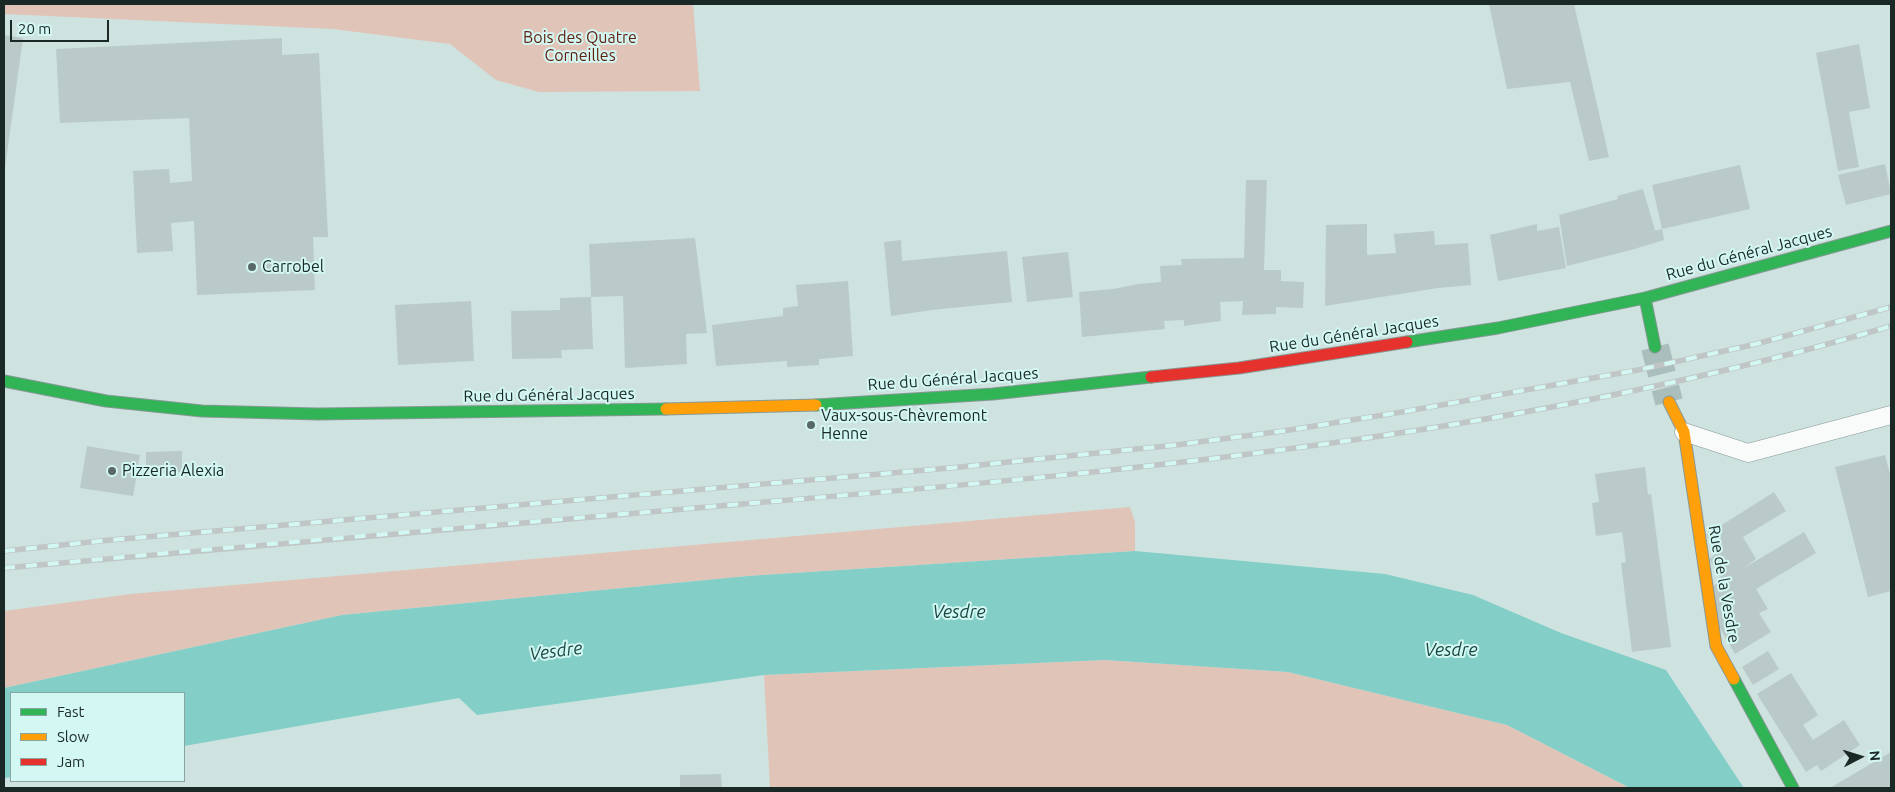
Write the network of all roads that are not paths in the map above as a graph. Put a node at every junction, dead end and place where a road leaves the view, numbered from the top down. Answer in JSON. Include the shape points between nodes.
{"nodes":[{"id":1,"x":1891,"y":231,"type":"edge"},
{"id":2,"x":1645,"y":298,"type":"junction"},
{"id":3,"x":1655,"y":347,"type":"tunnel mouth"},
{"id":4,"x":4,"y":381,"type":"edge"},
{"id":5,"x":1668,"y":402,"type":"tunnel mouth"},
{"id":6,"x":1891,"y":415,"type":"edge"},
{"id":7,"x":1684,"y":432,"type":"junction"},
{"id":8,"x":1793,"y":788,"type":"edge"}],
"edges":[{"from":1,"to":2,"type":"main road","name":"Rue du Général Jacques"},
{"from":2,"to":3,"type":"main road"},
{"from":2,"to":4,"type":"main road","name":"Rue du Général Jacques","via":[[1498,328],[1238,368],[993,394],[779,407],[318,414],[202,411],[106,401]]},
{"from":5,"to":7,"type":"main road","name":"Rue de la Vesdre"},
{"from":6,"to":7,"type":"lane","via":[[1748,453]]},
{"from":7,"to":8,"type":"main road","name":"Rue de la Vesdre","via":[[1716,646]]}]}
